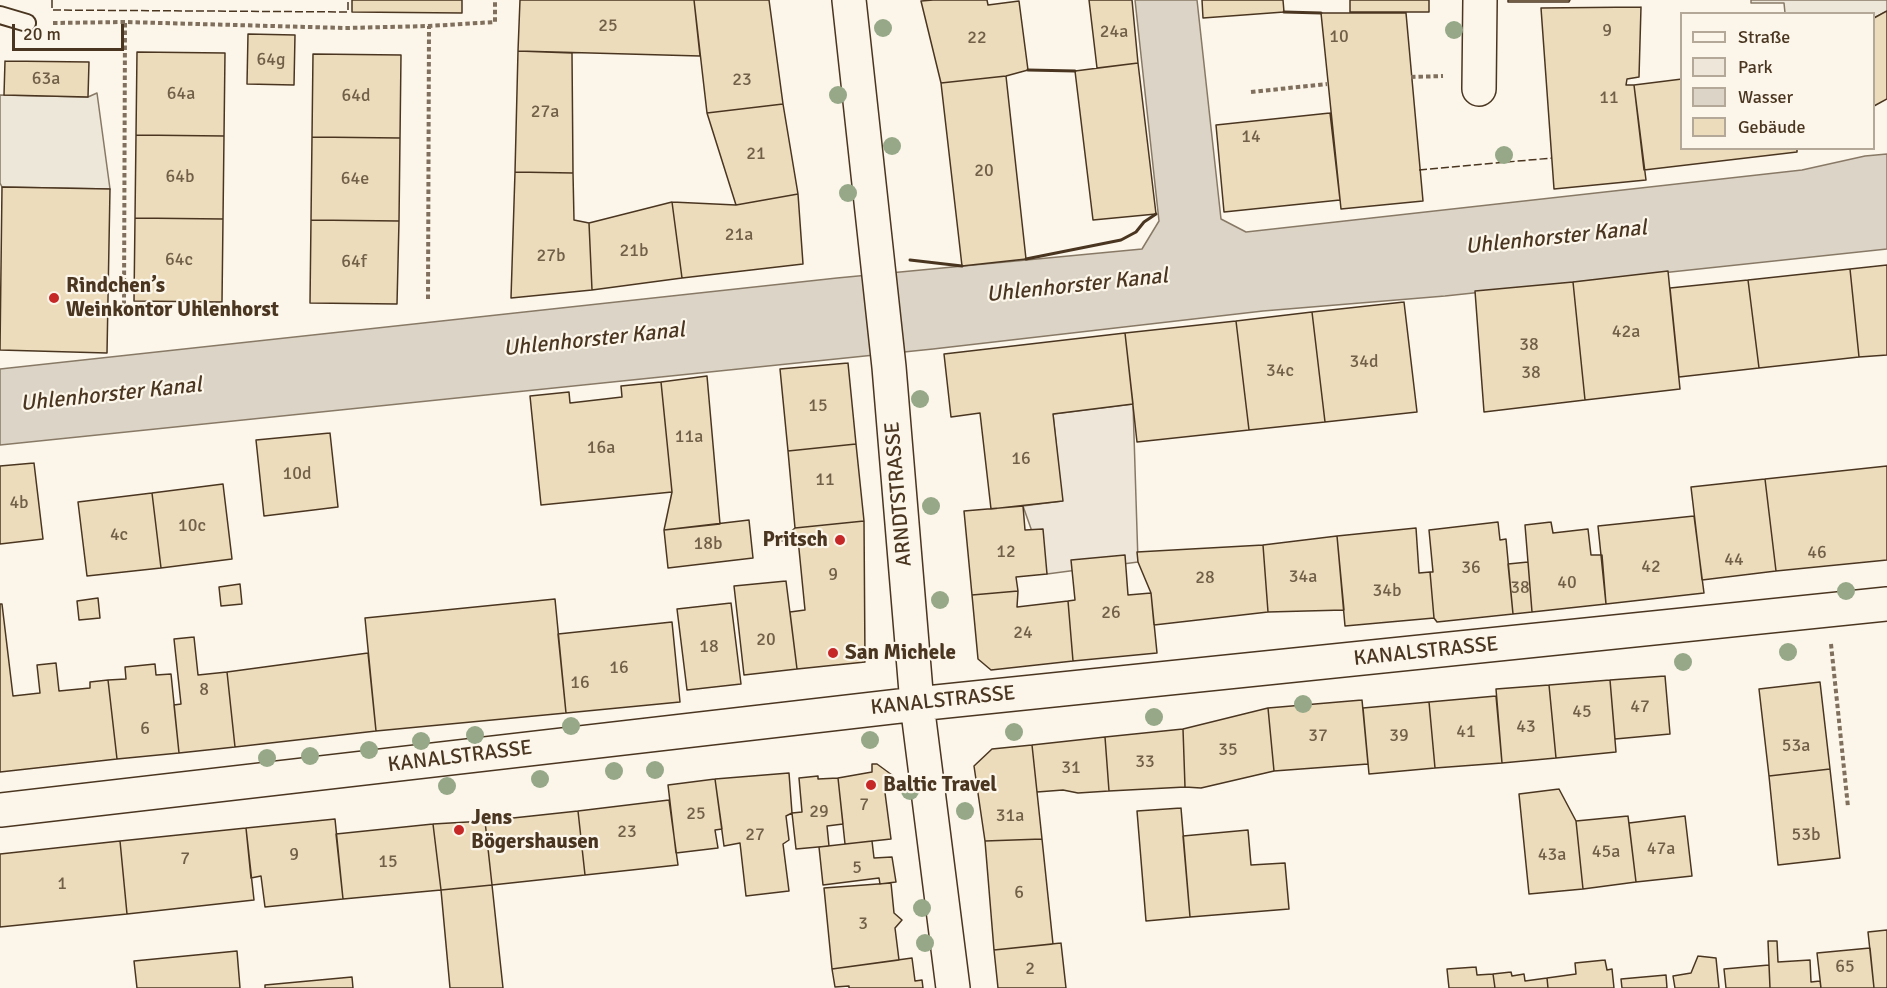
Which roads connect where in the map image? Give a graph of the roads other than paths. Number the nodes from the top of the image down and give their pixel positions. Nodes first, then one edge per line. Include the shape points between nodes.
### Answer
1 (849, 0) edge
2 (1480, 0) edge
3 (0, 15) edge
4 (27, 23) road end
5 (1479, 89) dead end
6 (1887, 604) edge
7 (917, 704) junction
8 (0, 810) edge
9 (953, 988) edge

1 - 7 street, ARNDTSTRASSE via 889,367
2 - 5 street
3 - 4 lane
6 - 7 street, KANALSTRASSE
7 - 8 street, KANALSTRASSE
7 - 9 street, ARNDTSTRASSE

